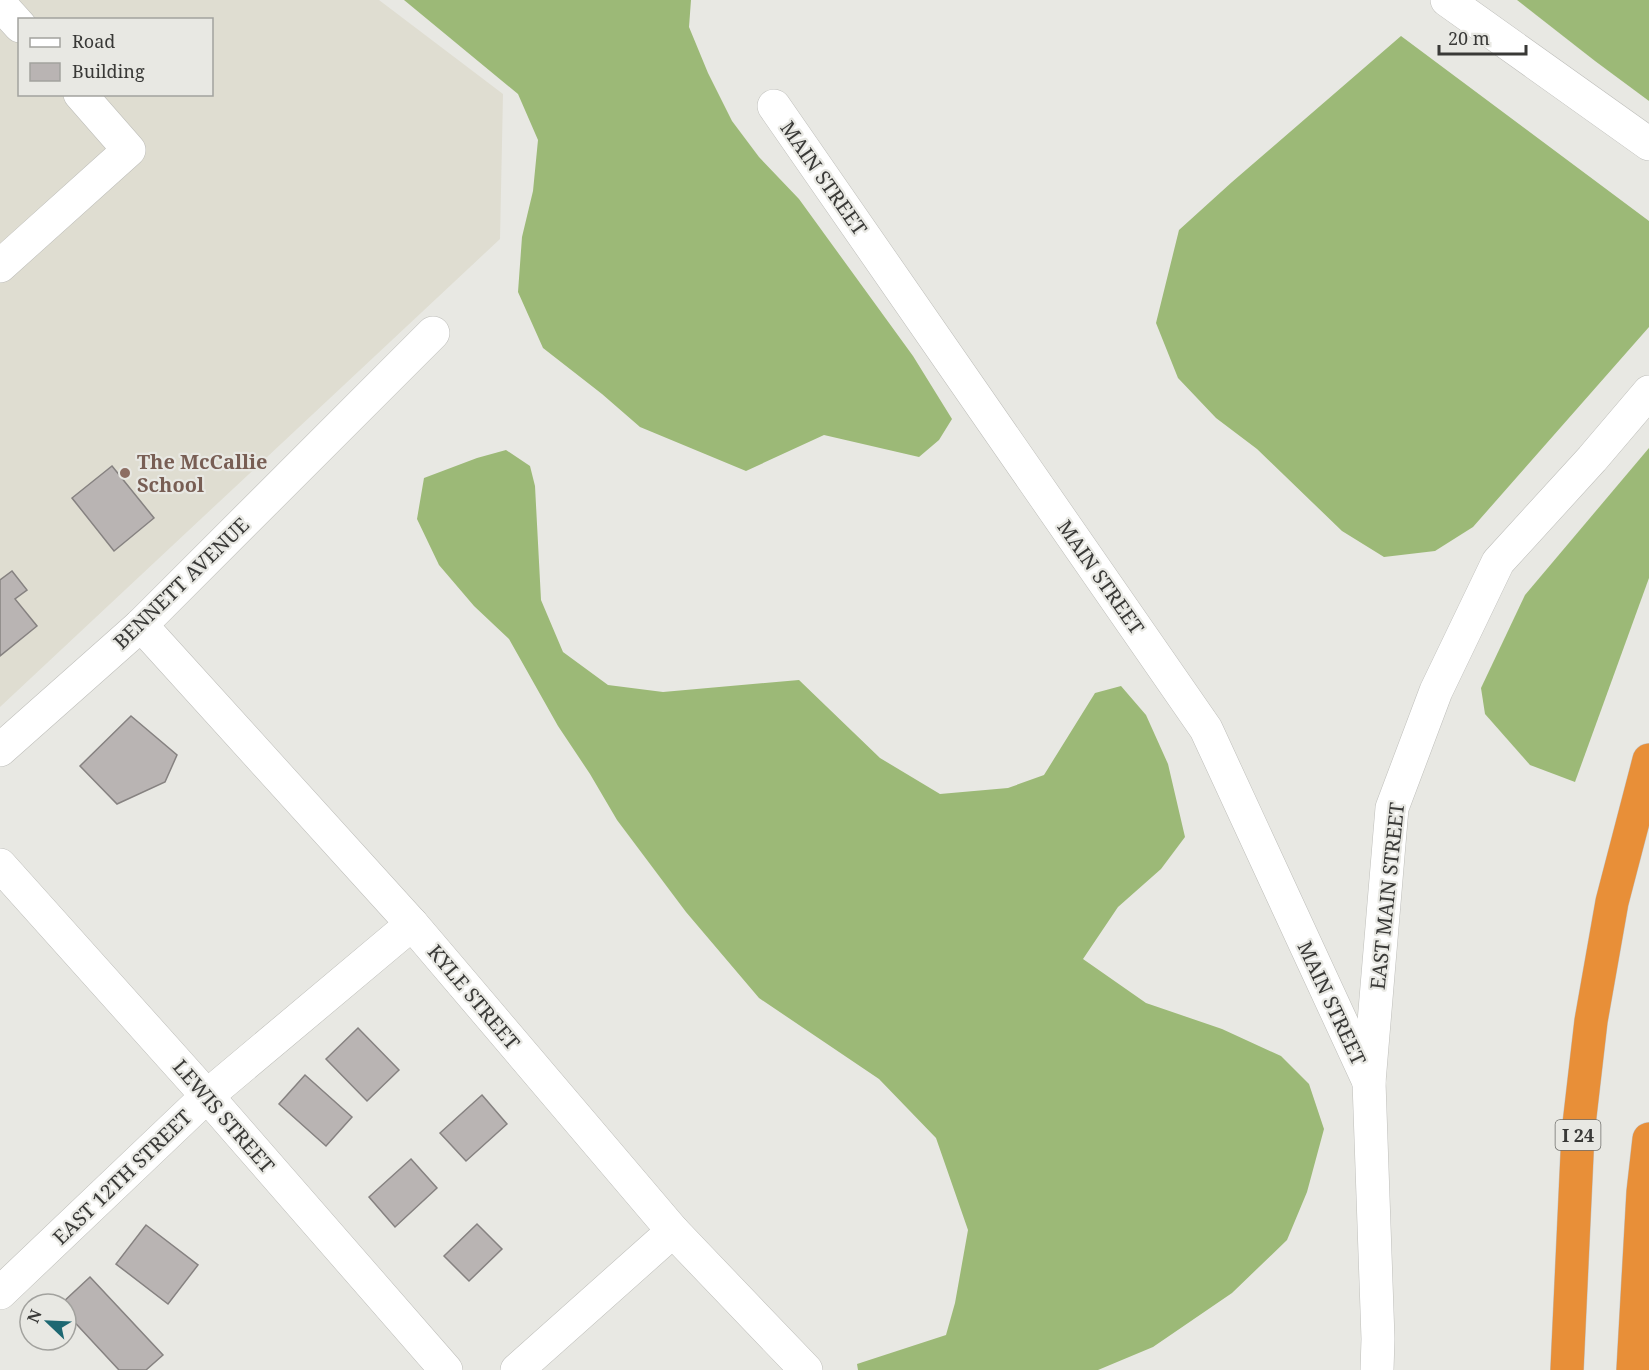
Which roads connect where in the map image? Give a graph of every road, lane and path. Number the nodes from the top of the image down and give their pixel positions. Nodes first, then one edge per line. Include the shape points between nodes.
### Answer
1 (1448, 0) edge
2 (0, 4) edge
3 (18, 24) edge
4 (82, 96) edge
5 (774, 106) dead end
6 (1649, 144) edge
7 (0, 266) edge
8 (433, 333) dead end
9 (1649, 392) edge
10 (141, 625) junction
11 (0, 750) edge
12 (1649, 760) edge
13 (0, 865) edge
14 (411, 924) junction
15 (1369, 1082) junction
16 (207, 1096) junction
17 (1649, 1139) edge
18 (673, 1231) junction
19 (0, 1293) edge
20 (446, 1370) edge
21 (517, 1370) edge
22 (806, 1370) edge
23 (1377, 1370) edge
24 (1567, 1370) edge
25 (1633, 1370) edge

1 - 6 street
2 - 3 street
4 - 7 street via 129,150
5 - 15 street, MAIN STREET via 1206,729
8 - 10 street, BENNETT AVENUE
9 - 15 street, EAST MAIN STREET via 1498,562 1436,691 1392,808
10 - 11 street, BENNETT AVENUE
10 - 14 street, KYLE STREET
12 - 24 highway, I 24 via 1612,902 1590,1021 1578,1133
13 - 16 street, LEWIS STREET
14 - 16 street, EAST 12TH STREET
14 - 18 street, KYLE STREET
15 - 23 street, EAST MAIN STREET
16 - 19 street, EAST 12TH STREET
16 - 20 street, LEWIS STREET
17 - 25 highway
18 - 21 street
18 - 22 street, KYLE STREET

